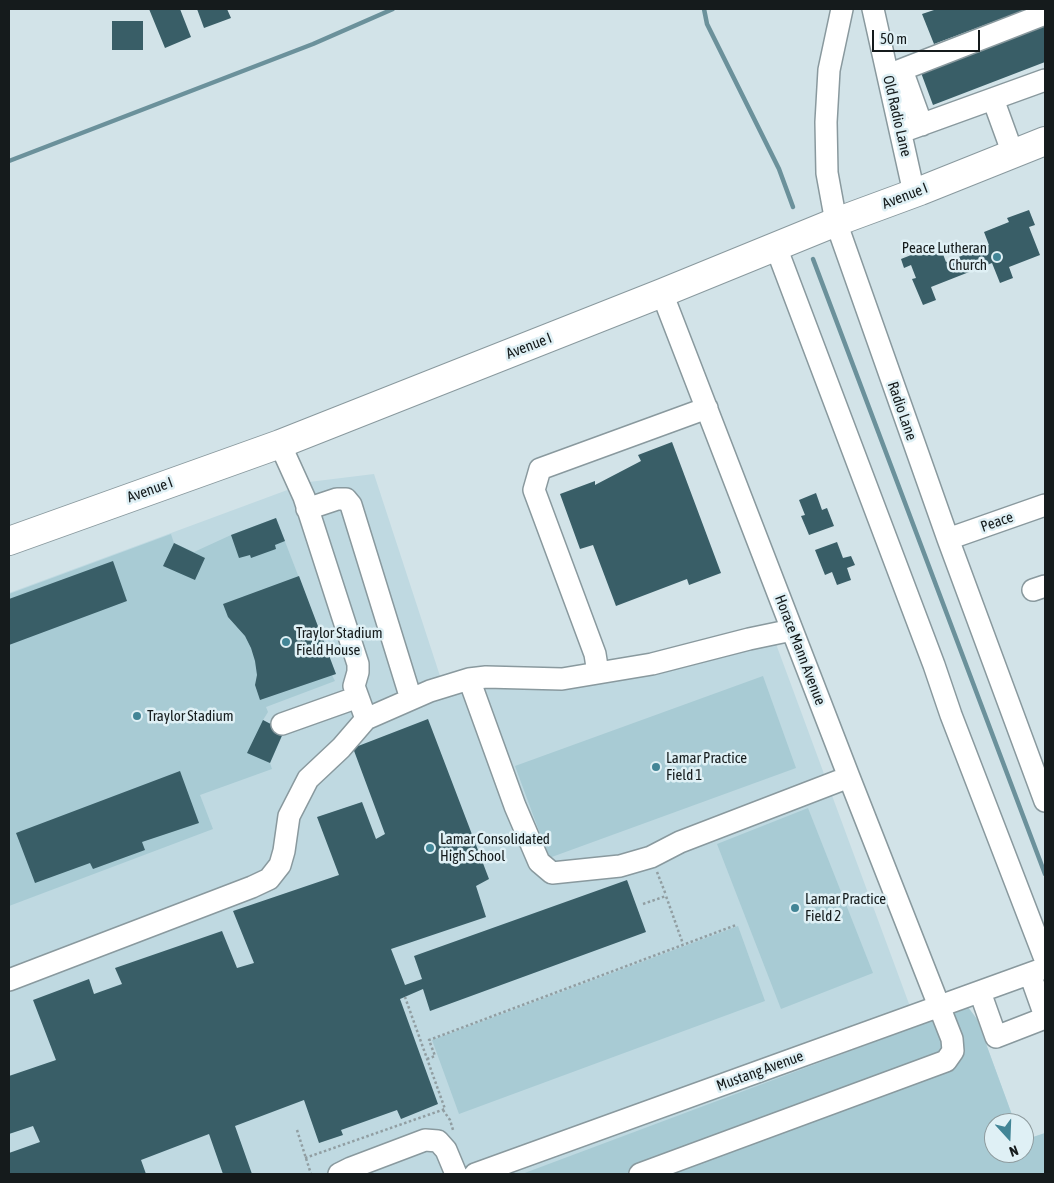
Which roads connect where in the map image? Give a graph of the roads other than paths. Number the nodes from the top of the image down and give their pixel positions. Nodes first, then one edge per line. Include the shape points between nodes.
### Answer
1 (842, 9) edge
2 (873, 9) edge
3 (1045, 14) edge
4 (895, 72) junction
5 (1045, 80) edge
6 (993, 99) junction
7 (922, 124) junction
8 (900, 132) junction
9 (1045, 141) edge
10 (1013, 154) junction
11 (914, 193) junction
12 (836, 222) junction
13 (776, 246) junction
14 (662, 293) junction
15 (707, 408) junction
16 (280, 444) junction
17 (306, 503) junction
18 (1045, 505) edge
19 (948, 539) junction
20 (9, 541) edge
21 (792, 630) junction
22 (598, 673) junction
23 (469, 679) junction
24 (358, 697) junction
25 (411, 700) junction
26 (366, 720) junction
27 (282, 724) dead end
28 (849, 777) junction
29 (1045, 801) edge
30 (1045, 959) edge
31 (1038, 971) edge
32 (9, 980) edge
33 (980, 992) junction
34 (939, 1007) junction
35 (1045, 1017) edge
36 (339, 1174) edge
37 (456, 1174) edge
38 (475, 1174) edge
39 (640, 1174) edge

1 - 12 street, Radio Lane via 829,70 826,122 827,173
2 - 4 street, Old Radio Lane
3 - 4 street
4 - 7 street
4 - 8 street, Old Radio Lane
5 - 6 street
6 - 7 street
6 - 10 street
7 - 8 street
8 - 11 street, Old Radio Lane
9 - 10 main road, Avenue I
10 - 11 main road, Avenue I
11 - 12 main road, Avenue I
12 - 13 main road, Avenue I
12 - 19 street, Radio Lane
13 - 14 main road, Avenue I
13 - 30 street
14 - 15 street, Horace Mann Avenue
14 - 16 main road, Avenue I
15 - 21 street, Horace Mann Avenue
15 - 22 street via 540,469 534,490 595,654
16 - 17 street
16 - 20 main road, Avenue I
17 - 24 street via 358,664 354,686
17 - 25 street via 346,499 351,505
18 - 19 street, Peace
19 - 29 street, Radio Lane
21 - 22 street via 652,664
21 - 28 street, Horace Mann Avenue
22 - 23 street via 562,679
23 - 25 street
23 - 28 street via 515,806 539,862 552,873 620,866 651,857 680,842
24 - 26 street
24 - 27 street
25 - 26 street
26 - 32 street via 342,748 308,779 289,816 280,865 270,878
28 - 34 street, Horace Mann Avenue
31 - 33 street, Mustang Avenue
31 - 35 street
33 - 34 street, Mustang Avenue
33 - 35 street via 996,1037
34 - 38 street, Mustang Avenue
34 - 39 street, Horace Mann Avenue via 952,1040 953,1051 946,1061
36 - 37 street via 425,1140 438,1142 446,1150

